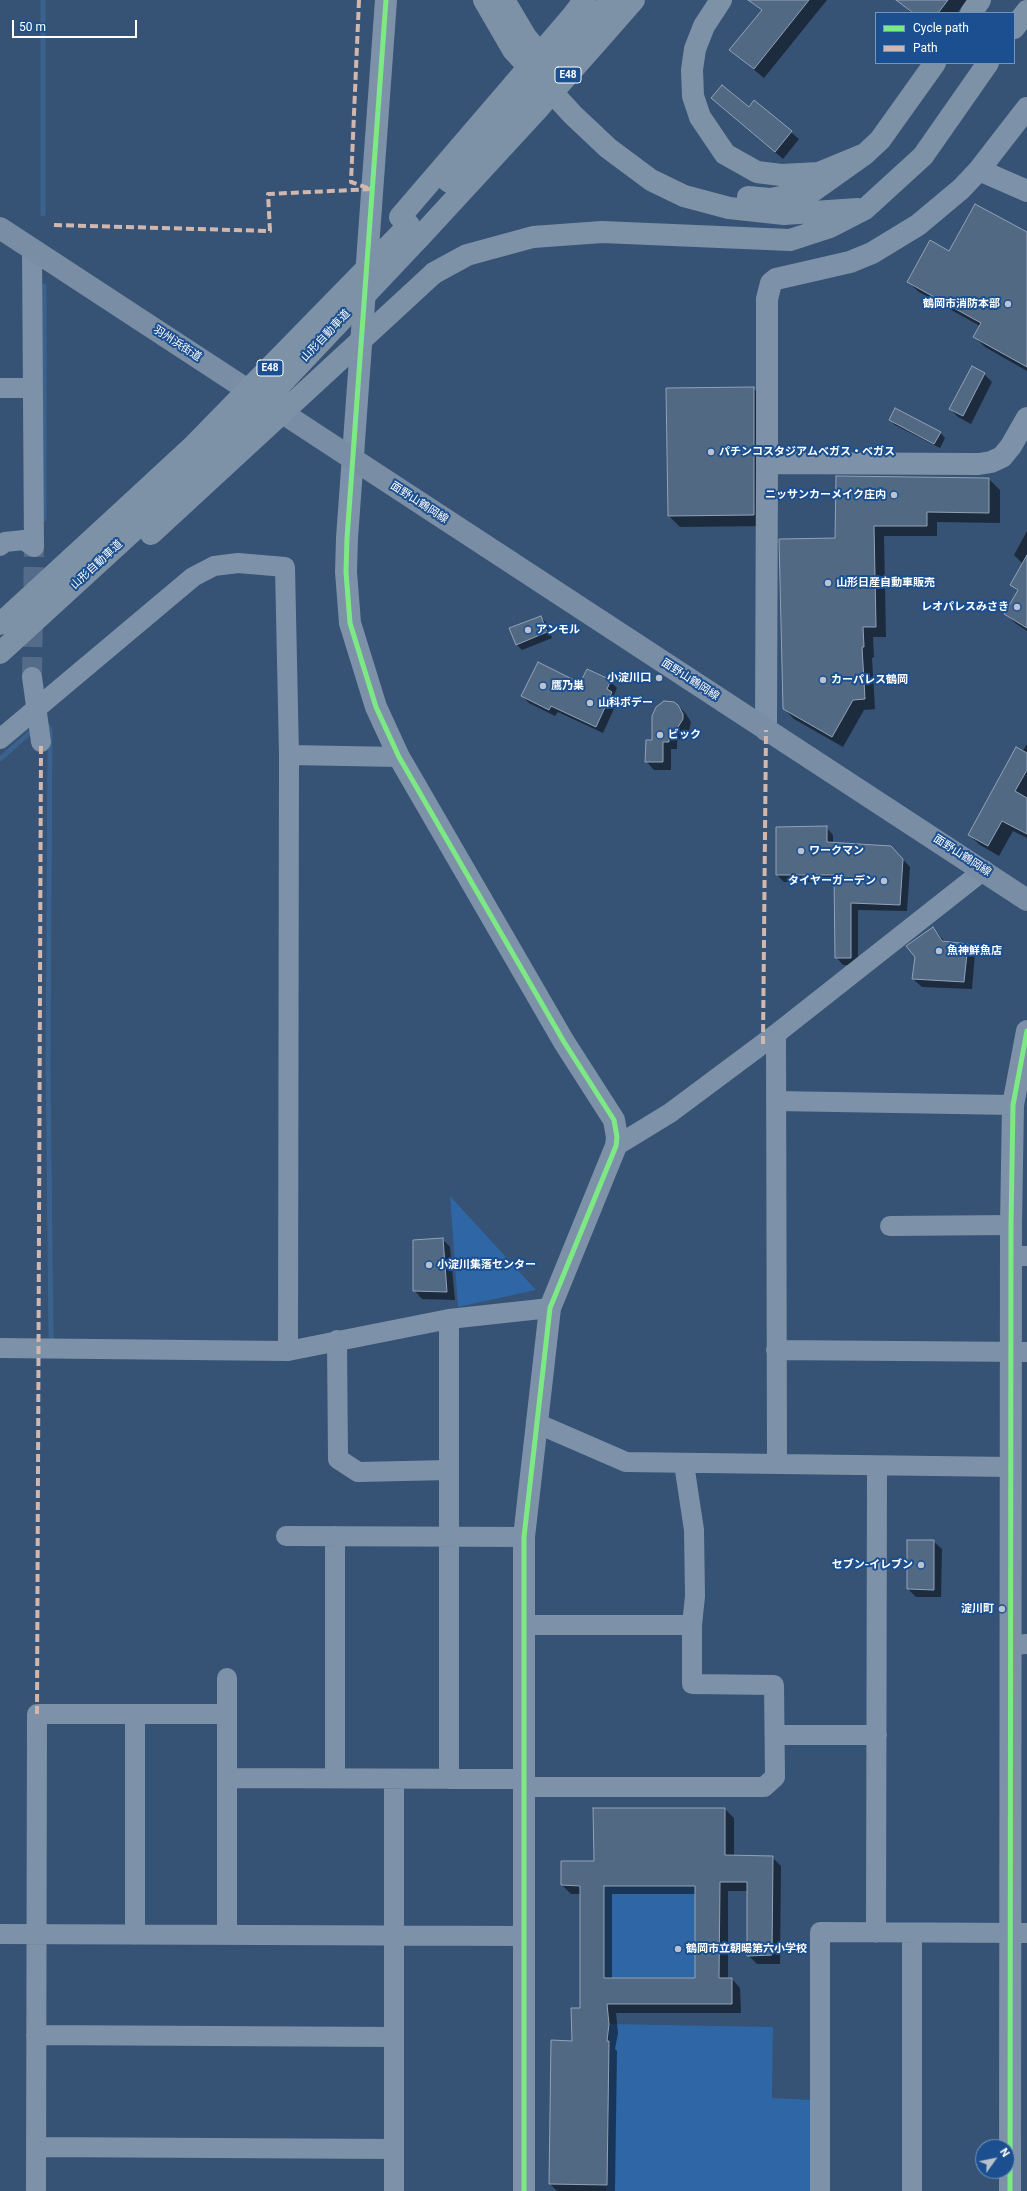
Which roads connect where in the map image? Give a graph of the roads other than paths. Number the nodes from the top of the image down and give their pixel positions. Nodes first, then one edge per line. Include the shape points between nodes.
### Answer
1 (386, 0) edge
2 (484, 0) edge
3 (504, 0) edge
4 (610, 0) edge
5 (634, 0) edge
6 (721, 0) edge
7 (980, 0) edge
8 (1027, 10) edge
9 (972, 12) edge
10 (586, 21) edge
11 (1015, 27) edge
12 (934, 64) edge
13 (987, 64) edge
14 (527, 97) junction
15 (1027, 108) edge
16 (865, 154) junction
17 (979, 170) junction
18 (1027, 191) edge
19 (865, 208) junction
20 (409, 227) junction
21 (0, 228) edge
22 (32, 249) junction
23 (0, 388) edge
24 (33, 388) junction
25 (1027, 418) edge
26 (353, 459) junction
27 (767, 463) junction
28 (147, 528) junction
29 (0, 546) edge
30 (0, 624) edge
31 (0, 654) edge
32 (32, 677) tunnel mouth
33 (37, 708) junction
34 (766, 730) junction
35 (0, 739) edge
36 (41, 742) dead end
37 (289, 755) junction
38 (399, 757) junction
39 (984, 870) junction
40 (1027, 900) edge
41 (1027, 1031) edge
42 (776, 1034) junction
43 (776, 1101) junction
44 (1013, 1105) junction
45 (616, 1146) junction
46 (1011, 1225) junction
47 (890, 1226) dead end
48 (1019, 1256) edge
49 (550, 1308) junction
50 (449, 1319) junction
51 (337, 1340) junction
52 (0, 1348) edge
53 (776, 1350) junction
54 (288, 1351) junction
55 (1019, 1352) edge
56 (536, 1423) junction
57 (684, 1464) junction
58 (777, 1464) junction
59 (877, 1466) junction
60 (1011, 1467) junction
61 (449, 1470) junction
62 (286, 1536) dead end
63 (336, 1536) junction
64 (449, 1537) junction
65 (524, 1537) junction
66 (524, 1624) junction
67 (692, 1625) junction
68 (1019, 1644) edge
69 (228, 1678) dead end
70 (135, 1714) junction
71 (227, 1714) junction
72 (775, 1735) junction
73 (876, 1735) junction
74 (227, 1778) junction
75 (335, 1778) junction
76 (394, 1778) junction
77 (449, 1779) junction
78 (524, 1783) junction
79 (912, 1932) junction
80 (876, 1933) junction
81 (1018, 1933) edge
82 (0, 1934) edge
83 (36, 1934) junction
84 (135, 1934) junction
85 (227, 1935) junction
86 (394, 1936) junction
87 (524, 1936) junction
88 (36, 2035) junction
89 (394, 2037) junction
90 (36, 2147) junction
91 (394, 2149) junction
92 (36, 2191) edge
93 (394, 2191) edge
94 (524, 2191) edge
95 (820, 2191) edge
96 (912, 2191) edge
97 (1010, 2191) edge

1 - 26 street
2 - 19 highway via 512,50 608,148 651,180 684,196 729,208 784,214
3 - 16 highway via 526,37 579,101 616,136 656,167 690,182 727,194 770,199 813,191
4 - 10 highway, 山形自動車道 / E48
5 - 10 highway, 山形自動車道 / E48
6 - 16 highway via 702,32 695,50 692,70 693,96 700,117 725,154 757,172 782,174 819,173
7 - 9 highway
8 - 11 highway
10 - 14 highway, bridge
10 - 14 highway, 山形自動車道 / E48, bridge
12 - 16 highway via 880,140
13 - 19 highway via 923,156
14 - 20 highway
14 - 20 highway, 山形自動車道 / E48
15 - 17 street
17 - 18 street
17 - 27 street via 961,189 918,225 872,253 850,262 776,279 770,283 767,299
19 - 28 highway, bridge via 830,227 790,240 602,232 533,237 467,255 434,273
20 - 28 highway, 山形自動車道 / E48, bridge via 249,418
20 - 30 highway, 山形自動車道, bridge via 127,507
21 - 22 main road, 羽州浜街道
22 - 24 street
22 - 26 main road, 羽州浜街道
23 - 24 street
24 - 29 street via 34,547 24,540 5,542
25 - 27 street via 1011,446 1002,457 992,462
26 - 34 main road, 面野山鶴岡線
26 - 38 street via 346,572 350,623 376,707
27 - 34 street
28 - 31 highway via 121,559 51,608
32 - 33 street
33 - 35 street
33 - 36 street
33 - 37 street via 193,577 214,566 238,563 285,567
34 - 39 main road, 面野山鶴岡線
37 - 38 street
37 - 54 street
38 - 45 street via 564,1042 614,1120
39 - 40 main road, 面野山鶴岡線
39 - 42 street
41 - 44 street
42 - 43 street
42 - 45 street via 670,1113
43 - 44 street
43 - 53 street
44 - 46 street
45 - 49 street
46 - 47 street
46 - 48 street
48 - 55 street
49 - 50 street
49 - 56 street
50 - 51 street
50 - 61 street
51 - 54 street
51 - 61 street via 338,1459 358,1472
52 - 54 street
53 - 55 street
53 - 58 street
55 - 60 street
56 - 57 street via 626,1462
56 - 65 street
57 - 58 street
57 - 67 street via 694,1530 695,1596
58 - 59 street
59 - 60 street
59 - 73 street
60 - 68 street
61 - 64 street
62 - 63 street
63 - 64 street
63 - 75 street
64 - 65 street
64 - 77 street
65 - 66 street
66 - 67 street
66 - 78 street
67 - 72 street via 692,1684 774,1685
68 - 81 street
69 - 71 street
70 - 71 street
70 - 83 street via 37,1714
70 - 84 street
71 - 74 street
72 - 73 street
72 - 78 street via 774,1777 764,1787
73 - 80 street
74 - 75 street
74 - 85 street
75 - 76 street
76 - 77 street
76 - 86 street
77 - 78 street
78 - 87 street
79 - 80 street
79 - 81 street
79 - 96 street
80 - 95 street via 820,1932
81 - 97 street
82 - 83 street
83 - 84 street
83 - 88 street
84 - 85 street
85 - 86 street
86 - 87 street
86 - 89 street
87 - 94 street
88 - 89 street
88 - 90 street
89 - 91 street
90 - 91 street
90 - 92 street
91 - 93 street

